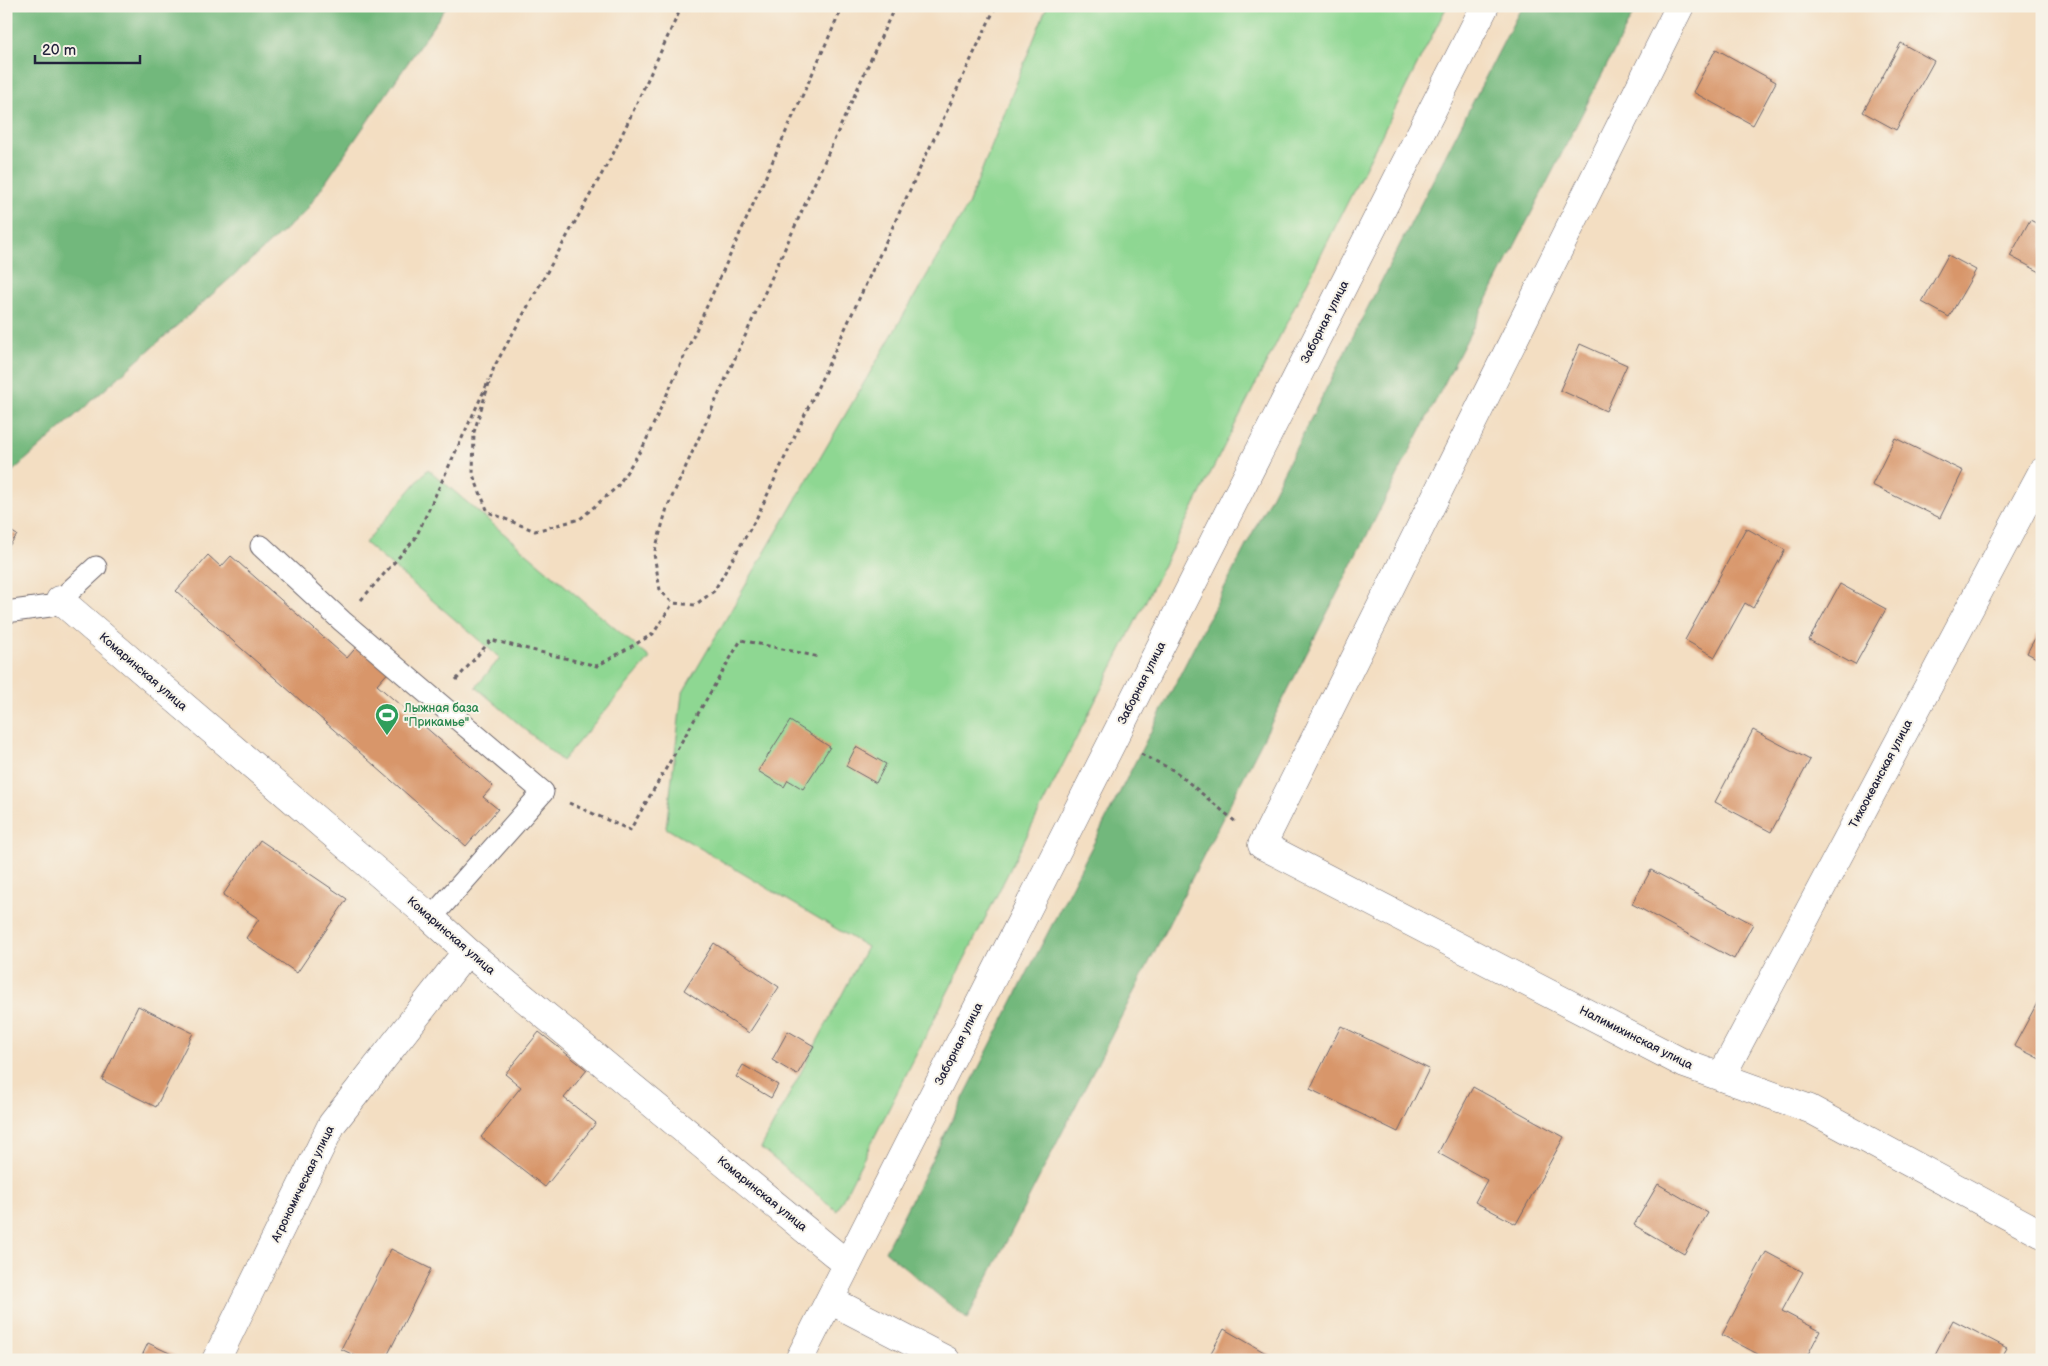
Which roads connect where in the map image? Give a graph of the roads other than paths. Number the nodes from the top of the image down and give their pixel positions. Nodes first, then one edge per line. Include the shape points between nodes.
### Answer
1 (1485, 6) edge
2 (1680, 6) edge
3 (2042, 472) edge
4 (260, 546) dead end
5 (96, 568) dead end
6 (60, 600) junction
7 (6, 612) edge
8 (431, 918) junction
9 (467, 951) junction
10 (1721, 1077) junction
11 (2042, 1234) edge
12 (847, 1264) junction
13 (830, 1300) junction
14 (216, 1360) edge
15 (799, 1360) edge
16 (946, 1360) edge

1 - 12 street, Заборная улица
2 - 10 street, Налимихинская улица via 1262,845 1685,1064
3 - 10 street, Тихоокеанская улица
4 - 8 lane via 342,621 543,792
5 - 6 lane
6 - 7 lane via 50,606
6 - 8 street, Комаринская улица
8 - 9 street, Комаринская улица
9 - 12 street, Комаринская улица
9 - 14 street, Агрономическая улица via 332,1124
10 - 11 street, Налимихинская улица via 1810,1109
12 - 13 street, Заборная улица
13 - 15 street, Заборная улица
13 - 16 street

